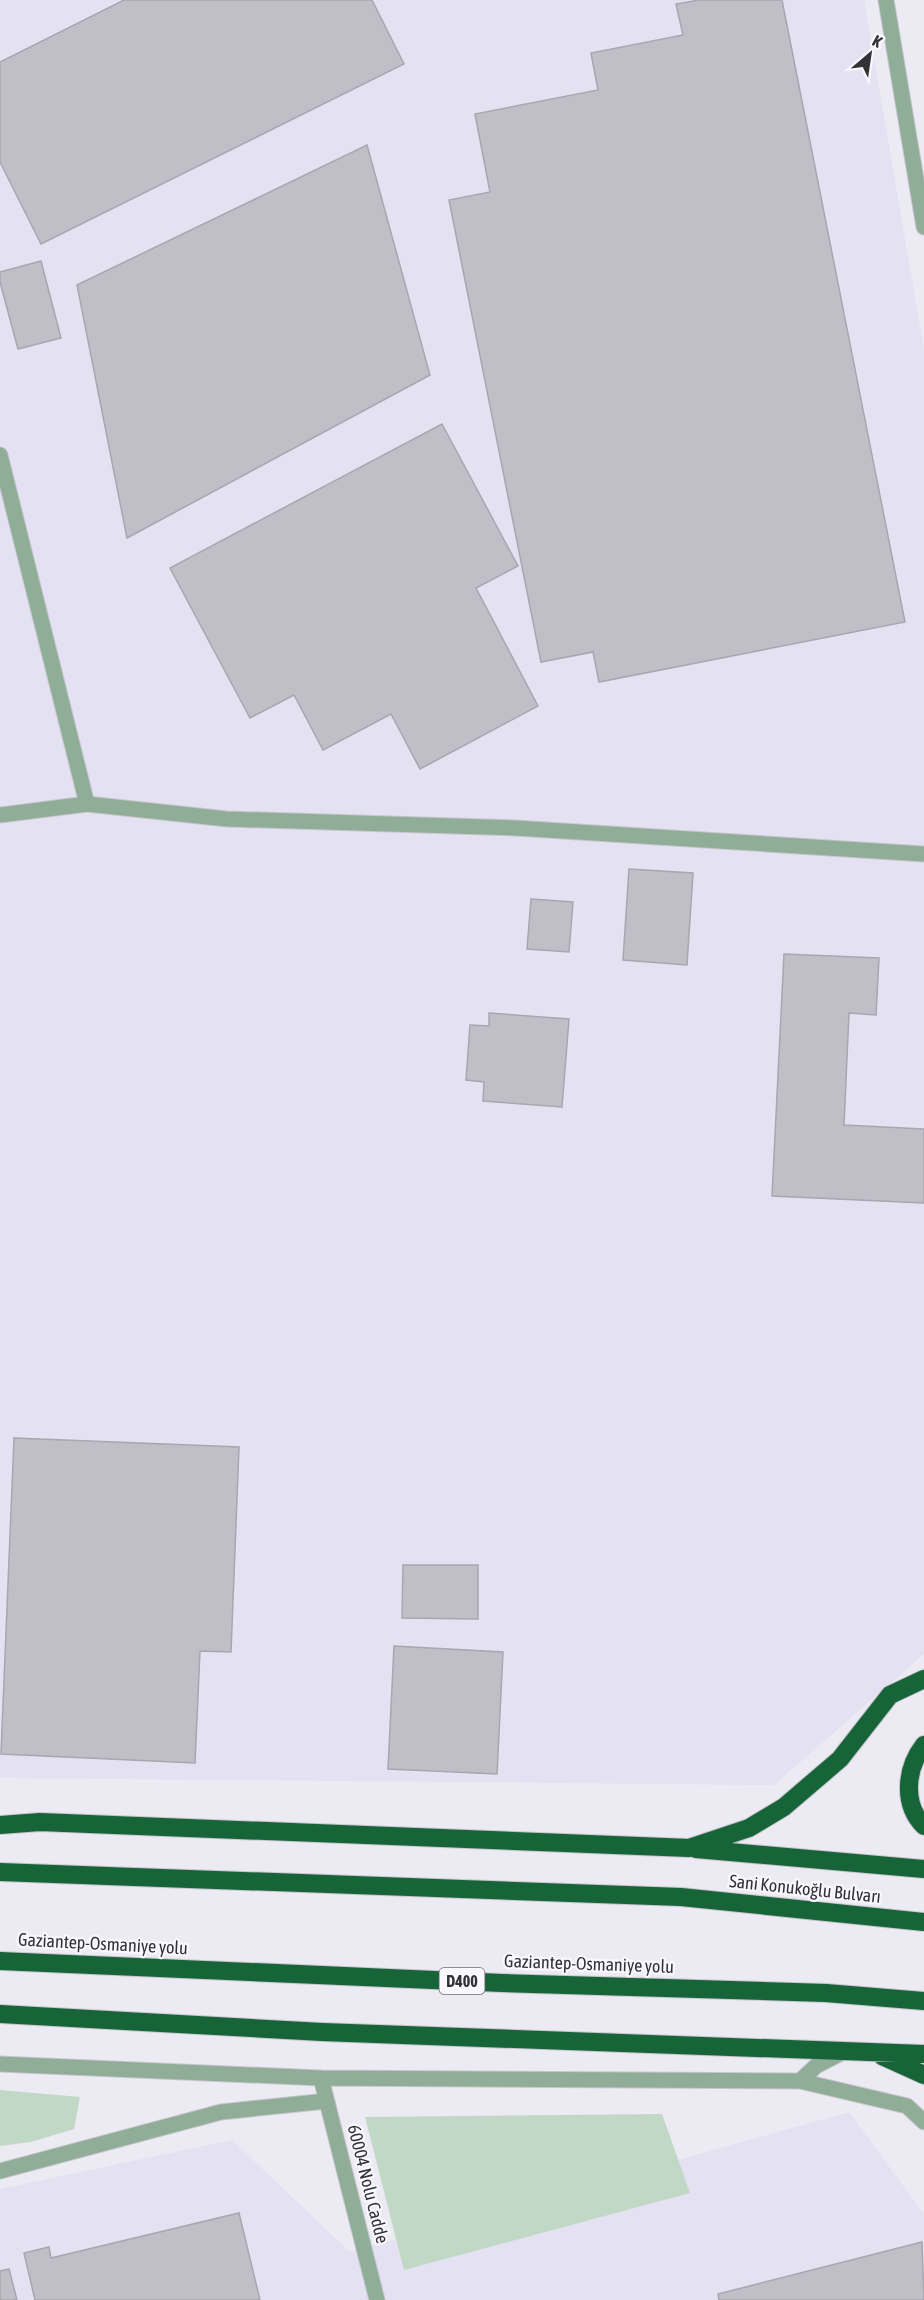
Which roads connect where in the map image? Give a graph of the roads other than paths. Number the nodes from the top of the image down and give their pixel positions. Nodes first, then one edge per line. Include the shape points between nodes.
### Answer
1 (886, 0) edge
2 (924, 227) edge
3 (0, 455) edge
4 (87, 804) junction
5 (0, 814) edge
6 (924, 854) edge
7 (924, 1678) edge
8 (924, 1745) edge
9 (0, 1825) edge
10 (924, 1826) edge
11 (689, 1848) junction
12 (924, 1869) edge
13 (0, 1872) edge
14 (924, 1922) edge
15 (0, 1960) edge
16 (924, 2001) edge
17 (0, 2014) edge
18 (845, 2051) junction
19 (872, 2052) junction
20 (924, 2054) edge
21 (0, 2064) edge
22 (924, 2075) edge
23 (321, 2078) junction
24 (801, 2081) junction
25 (327, 2101) junction
26 (924, 2122) edge
27 (0, 2171) edge
28 (377, 2300) edge

1 - 2 street
3 - 4 street
4 - 5 street
4 - 6 street via 227,819 515,828
7 - 11 highway via 891,1695 840,1759 784,1807 749,1828
8 - 10 highway via 914,1758 907,1785 918,1820
9 - 11 highway via 40,1822
11 - 12 highway
13 - 14 highway, Sani Konukoğlu Bulvarı via 681,1897
15 - 16 highway, Gaziantep-Osmaniye yolu / D400 via 826,1993
17 - 18 highway via 322,2032
18 - 19 highway
18 - 24 street via 816,2066
19 - 20 highway
19 - 22 highway
21 - 23 street
23 - 24 street
23 - 25 street, 60004 Nolu Cadde
24 - 26 street via 907,2106
25 - 27 street via 221,2112
25 - 28 street, 60004 Nolu Cadde

